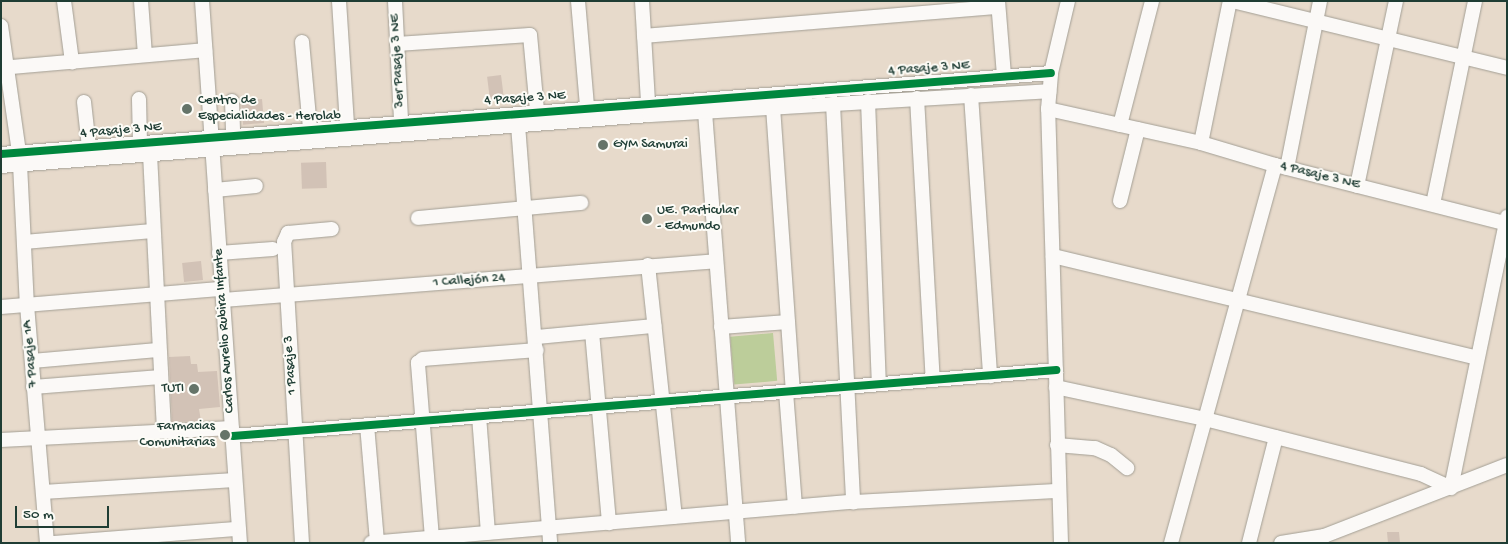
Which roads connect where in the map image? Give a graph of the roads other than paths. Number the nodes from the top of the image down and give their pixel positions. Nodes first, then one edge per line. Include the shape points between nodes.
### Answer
1 (64, 1) edge
2 (141, 1) edge
3 (202, 1) edge
4 (339, 1) edge
5 (395, 1) edge
6 (578, 1) edge
7 (642, 1) edge
8 (1068, 1) edge
9 (1152, 1) edge
10 (1232, 1) edge
11 (1320, 1) edge
12 (1396, 1) edge
13 (1475, 1) edge
14 (998, 4) edge
15 (1316, 24) junction
16 (1, 26) edge
17 (644, 36) junction
18 (1390, 39) junction
19 (302, 42) dead end
20 (397, 44) junction
21 (205, 50) junction
22 (145, 55) junction
23 (1464, 57) junction
24 (72, 62) junction
25 (4, 68) edge
26 (1507, 68) edge
27 (1051, 73) junction
28 (1004, 76) junction
29 (1049, 92) junction
30 (970, 95) junction
31 (139, 98) dead end
32 (917, 98) junction
33 (232, 101) dead end
34 (84, 102) dead end
35 (648, 102) junction
36 (868, 102) junction
37 (833, 104) junction
38 (587, 107) junction
39 (773, 107) junction
40 (1048, 109) junction
41 (537, 111) junction
42 (705, 112) junction
43 (400, 121) junction
44 (518, 125) junction
45 (1120, 125) junction
46 (347, 126) junction
47 (310, 129) junction
48 (1138, 129) junction
49 (234, 135) junction
50 (140, 142) junction
51 (212, 143) junction
52 (1201, 143) junction
53 (89, 147) junction
54 (1, 154) edge
55 (150, 154) junction
56 (19, 158) junction
57 (1, 166) edge
58 (1281, 167) junction
59 (256, 186) dead end
60 (1357, 186) junction
61 (215, 190) junction
62 (1120, 201) dead end
63 (581, 203) dead end
64 (1433, 204) junction
65 (525, 209) junction
66 (418, 218) dead end
67 (1506, 220) edge
68 (332, 229) dead end
69 (153, 231) junction
70 (24, 242) junction
71 (273, 249) dead end
72 (219, 253) junction
73 (1053, 256) junction
74 (715, 261) junction
75 (648, 266) junction
76 (532, 276) junction
77 (155, 294) junction
78 (222, 294) junction
79 (287, 295) junction
80 (1238, 300) junction
81 (27, 305) junction
82 (1, 307) edge
83 (788, 322) junction
84 (654, 326) junction
85 (721, 327) junction
86 (592, 332) junction
87 (537, 344) junction
88 (158, 350) junction
89 (1477, 358) junction
90 (32, 361) junction
91 (1056, 370) junction
92 (990, 376) junction
93 (161, 377) junction
94 (933, 380) junction
95 (879, 384) junction
96 (34, 387) junction
97 (845, 387) junction
98 (1056, 387) junction
99 (790, 392) junction
100 (727, 396) junction
101 (662, 402) junction
102 (599, 407) junction
103 (541, 411) junction
104 (479, 416) junction
105 (1205, 419) junction
106 (422, 421) junction
107 (367, 425) junction
108 (164, 431) junction
109 (295, 431) junction
110 (233, 432) junction
111 (38, 437) junction
112 (1276, 437) junction
113 (1, 440) edge
114 (1057, 445) junction
115 (1507, 465) edge
116 (1126, 468) dead end
117 (235, 480) junction
118 (1451, 488) junction
119 (1058, 491) junction
120 (43, 492) junction
121 (853, 502) junction
122 (795, 507) junction
123 (736, 512) junction
124 (675, 517) junction
125 (609, 523) junction
126 (550, 528) junction
127 (488, 533) junction
128 (239, 536) edge
129 (432, 538) junction
130 (162, 539) edge
131 (453, 539) edge
132 (1325, 539) edge
133 (106, 541) edge
134 (376, 542) edge
135 (397, 542) edge
136 (47, 543) edge
137 (54, 543) edge
138 (302, 543) edge
139 (371, 543) edge
140 (550, 543) edge
141 (738, 543) edge
142 (1061, 543) edge
143 (1171, 543) edge
144 (1250, 543) edge
145 (1280, 543) edge

1 - 24 street
2 - 22 street
3 - 21 street, Carlos Aurelio Rubira Infante
4 - 46 street
5 - 20 street, 3er Pasaje 3 NE
6 - 38 street
7 - 17 street
8 - 27 street
9 - 45 street
10 - 15 street
10 - 52 street
11 - 15 street
12 - 18 street
13 - 23 street
14 - 17 street
14 - 28 street
15 - 18 street
15 - 58 street
16 - 25 street, 7 Pasaje 1A
17 - 35 street
18 - 23 street
18 - 60 street
19 - 47 street
20 - 41 street via 530,36
20 - 43 street, 3er Pasaje 3 NE
21 - 22 street
21 - 51 street, Carlos Aurelio Rubira Infante
22 - 24 street
23 - 26 street
23 - 64 street
24 - 25 street
25 - 56 street, 7 Pasaje 1A
27 - 28 street, 4 Pasaje 3 NE
27 - 29 street
28 - 35 street, 4 Pasaje 3 NE
29 - 30 street, 4 Pasaje 3 NE
29 - 40 street
30 - 32 street, 4 Pasaje 3 NE
30 - 92 street
31 - 50 street
32 - 36 street, 4 Pasaje 3 NE
32 - 94 street
33 - 49 street
34 - 53 street
35 - 38 street, 4 Pasaje 3 NE
36 - 37 street, 4 Pasaje 3 NE
36 - 95 street
37 - 39 street, 4 Pasaje 3 NE
37 - 97 street
38 - 41 street, 4 Pasaje 3 NE
39 - 42 street, 4 Pasaje 3 NE
39 - 83 street
40 - 45 street, 4 Pasaje 3 NE
40 - 73 street
41 - 43 street, 4 Pasaje 3 NE
42 - 44 street, 4 Pasaje 3 NE
42 - 74 street
43 - 46 street, 4 Pasaje 3 NE
44 - 51 street, 4 Pasaje 3 NE
44 - 65 street
45 - 48 street, 4 Pasaje 3 NE
46 - 47 street, 4 Pasaje 3 NE
47 - 49 street, 4 Pasaje 3 NE
48 - 52 street, 4 Pasaje 3 NE
48 - 62 street
49 - 51 street, 4 Pasaje 3 NE
50 - 51 street, 4 Pasaje 3 NE
50 - 53 street, 4 Pasaje 3 NE
51 - 55 street, 4 Pasaje 3 NE
51 - 61 street, Carlos Aurelio Rubira Infante
52 - 58 street, 4 Pasaje 3 NE
53 - 56 street, 4 Pasaje 3 NE
54 - 56 street, 4 Pasaje 3 NE
55 - 56 street, 4 Pasaje 3 NE
55 - 69 street
56 - 57 street, 4 Pasaje 3 NE
56 - 70 street, 7 Pasaje 1A
58 - 60 street, 4 Pasaje 3 NE
58 - 80 street
59 - 61 street
60 - 64 street, 4 Pasaje 3 NE
61 - 72 street, Carlos Aurelio Rubira Infante
63 - 65 street
64 - 67 street, 4 Pasaje 3 NE
65 - 66 street
65 - 76 street
67 - 89 street
68 - 79 street, 1 Pasaje 3 via 288,233 284,242
69 - 70 street
69 - 77 street
70 - 81 street, 7 Pasaje 1A
71 - 72 street
72 - 78 street, Carlos Aurelio Rubira Infante
73 - 80 street
73 - 91 street
74 - 75 street, 1 Callejón 24
74 - 85 street
75 - 76 street, 1 Callejón 24
75 - 84 street
76 - 79 street, 1 Callejón 24
76 - 87 street
77 - 78 street, 1 Callejón 24
77 - 81 street, 1 Callejón 24
77 - 88 street
78 - 79 street, 1 Callejón 24
78 - 110 street, Carlos Aurelio Rubira Infante
79 - 109 street, 1 Pasaje 3
80 - 89 street
80 - 105 street
81 - 82 street, 1 Callejón 24
81 - 90 street, 7 Pasaje 1A
83 - 85 street
83 - 99 street
84 - 86 street
84 - 101 street
85 - 100 street
86 - 87 street
86 - 102 street
87 - 103 street
87 - 106 street via 422,359 418,363
88 - 90 street
88 - 93 street
89 - 118 street
90 - 96 street, 7 Pasaje 1A
91 - 92 street
91 - 98 street
92 - 94 street
93 - 96 street
93 - 108 street
94 - 95 street
95 - 97 street
96 - 111 street, 7 Pasaje 1A
97 - 99 street
97 - 121 street
98 - 105 street
98 - 114 street
99 - 100 street
99 - 122 street
100 - 101 street
100 - 123 street
101 - 102 street
101 - 124 street
102 - 103 street
102 - 125 street
103 - 104 street
103 - 126 street
104 - 106 street
104 - 127 street
105 - 112 street
105 - 143 street
106 - 107 street
106 - 129 street
107 - 109 street
107 - 134 street
108 - 110 street
108 - 111 street
109 - 110 street
109 - 138 street, 1 Pasaje 3
110 - 117 street, Carlos Aurelio Rubira Infante
111 - 113 street
111 - 120 street, 7 Pasaje 1A
112 - 118 street via 1421,474
112 - 144 street
114 - 116 street via 1095,448 1111,455
114 - 119 street
115 - 118 street
117 - 120 street
117 - 128 street, Carlos Aurelio Rubira Infante
118 - 132 street
119 - 121 street
119 - 142 street
120 - 136 street, 7 Pasaje 1A
121 - 122 street
122 - 123 street
123 - 124 street
123 - 141 street
124 - 125 street
125 - 126 street
126 - 127 street
126 - 140 street
127 - 131 street
128 - 130 street
129 - 131 street
129 - 135 street
130 - 133 street
132 - 145 street
133 - 137 street
134 - 135 street
134 - 139 street

